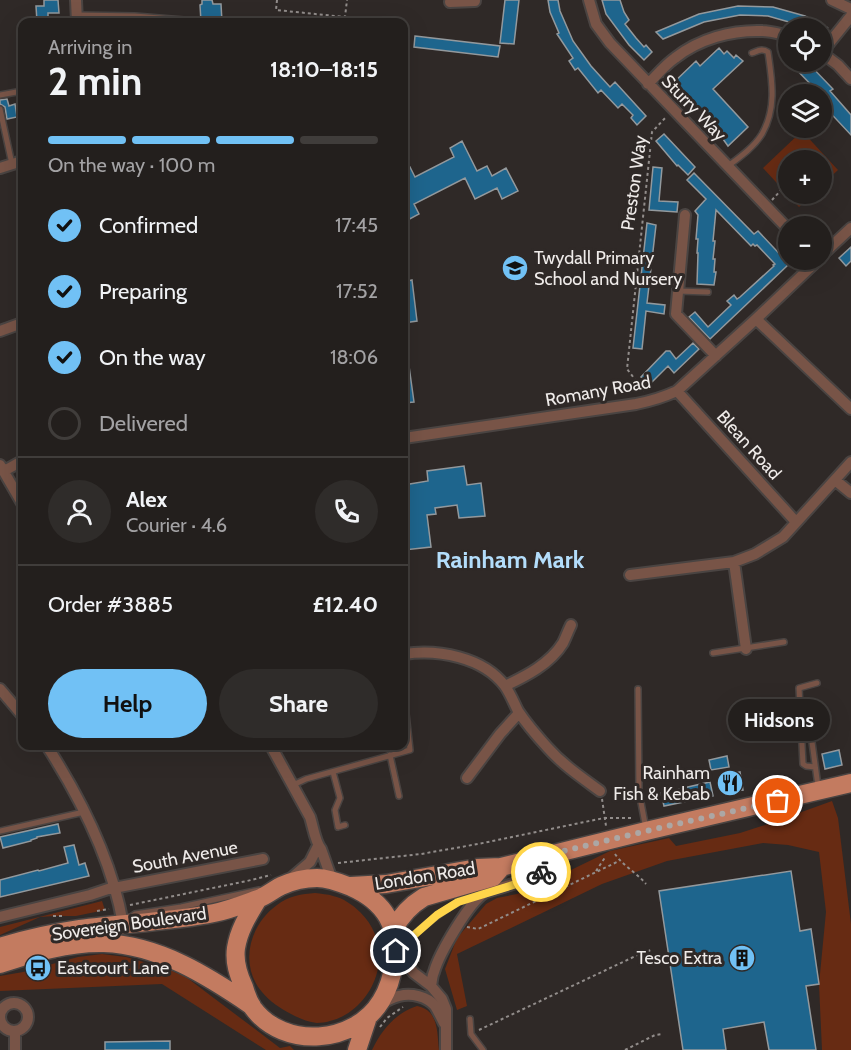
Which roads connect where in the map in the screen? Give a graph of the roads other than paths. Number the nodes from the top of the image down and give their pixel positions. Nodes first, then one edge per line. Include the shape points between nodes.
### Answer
1 (76, 0) edge
2 (588, 0) edge
3 (832, 0) edge
4 (468, 1) edge
5 (450, 2) dead end
6 (851, 9) edge
7 (851, 16) edge
8 (77, 18) edge
9 (106, 18) edge
10 (159, 18) edge
11 (778, 34) edge
12 (832, 40) edge
13 (752, 53) dead end
14 (832, 60) edge
15 (851, 79) edge
16 (648, 84) junction
17 (18, 92) edge
18 (0, 95) edge
19 (0, 109) edge
20 (17, 162) edge
21 (728, 166) junction
22 (0, 168) edge
23 (685, 215) dead end
24 (778, 219) edge
25 (851, 228) edge
26 (832, 246) edge
27 (807, 270) edge
28 (678, 291) junction
29 (708, 292) dead end
30 (756, 319) junction
31 (18, 324) edge
32 (0, 331) edge
33 (716, 356) junction
34 (677, 390) junction
35 (851, 409) edge
36 (408, 437) edge
37 (18, 462) edge
38 (851, 462) edge
39 (2, 468) edge
40 (835, 480) junction
41 (851, 493) edge
42 (18, 496) edge
43 (796, 522) junction
44 (734, 562) junction
45 (630, 575) dead end
46 (571, 625) dead end
47 (784, 642) dead end
48 (746, 649) junction
49 (713, 652) dead end
50 (408, 654) edge
51 (817, 683) dead end
52 (505, 686) junction
53 (0, 689) edge
54 (638, 689) dead end
55 (18, 711) edge
56 (816, 712) dead end
57 (519, 713) junction
58 (408, 732) edge
59 (49, 750) edge
60 (273, 750) edge
61 (390, 755) junction
62 (815, 766) junction
63 (333, 772) junction
64 (467, 778) dead end
65 (851, 783) edge
66 (293, 785) junction
67 (600, 791) road end
68 (818, 791) junction
69 (399, 796) dead end
70 (84, 812) junction
71 (645, 824) junction
72 (345, 825) dead end
73 (0, 831) edge
74 (318, 846) junction
75 (560, 852) junction
76 (263, 859) dead end
77 (501, 867) junction
78 (338, 877) junction
79 (278, 880) junction
80 (114, 888) junction
81 (489, 891) junction
82 (258, 899) junction
83 (0, 917) edge
84 (123, 924) junction
85 (394, 929) junction
86 (0, 947) edge
87 (396, 951) junction
88 (0, 964) edge
89 (430, 986) junction
90 (253, 1007) junction
91 (374, 1010) junction
92 (470, 1019) dead end
93 (446, 1026) junction
94 (15, 1031) dead end
95 (295, 1035) junction
96 (15, 1050) edge
97 (309, 1050) edge
98 (357, 1050) edge
99 (446, 1050) edge
100 (483, 1050) edge

1 - 8 street
2 - 16 street, Sturry Way via 596,24 610,44
3 - 6 street
4 - 5 street
7 - 12 street
9 - 10 lane
11 - 16 street via 735,32 710,39 675,58
13 - 21 lane via 768,52 772,109 762,134
14 - 15 street
16 - 21 street, Sturry Way
17 - 18 lane
19 - 20 lane
20 - 22 street
21 - 24 street, Sturry Way
23 - 28 street
25 - 26 street
27 - 30 street, Romany Road
28 - 29 lane
28 - 33 street via 676,314
30 - 33 street, Romany Road
30 - 35 street
31 - 32 street
33 - 34 street, Romany Road
34 - 36 street, Romany Road via 651,401
34 - 43 street, Blean Road
37 - 39 street
38 - 40 street
39 - 42 street
40 - 41 street
40 - 43 street
43 - 44 street via 783,537
44 - 45 street
44 - 48 street
46 - 52 street via 549,659
47 - 48 lane
48 - 49 lane
50 - 52 street via 438,653 474,663
51 - 62 lane via 799,688 803,764
52 - 57 street
53 - 55 street
54 - 71 lane via 639,792
56 - 62 lane via 808,713
57 - 64 street
57 - 67 street via 565,766
58 - 61 lane via 410,750
59 - 70 street
60 - 66 street
61 - 63 lane
61 - 69 lane
62 - 68 lane
63 - 66 lane
63 - 72 lane via 340,798 335,810 338,827
65 - 68 main road, London Road
66 - 74 street via 310,816
68 - 71 main road, London Road
70 - 73 lane
70 - 80 street
71 - 75 main road, London Road
74 - 78 street
74 - 79 street via 310,862
75 - 77 main road, London Road
75 - 81 street, London Road via 533,878
76 - 80 street, South Avenue
77 - 78 main road, London Road via 386,884
77 - 85 main road, London Road via 493,877 424,897 401,916
78 - 79 main road
78 - 85 main road via 378,904
79 - 82 main road
79 - 84 lane via 224,897 135,914
80 - 83 street, South Avenue
80 - 84 street
81 - 87 lane via 449,906
81 - 89 street, London Road via 479,896 458,924 442,951
82 - 84 main road, Sovereign Boulevard via 216,912
82 - 90 main road via 242,926 236,947 239,976
84 - 86 main road, Sovereign Boulevard via 54,933
85 - 87 main road
87 - 89 street
87 - 91 main road via 392,980
88 - 90 main road, Sovereign Boulevard via 54,948 104,943 130,946 194,970
89 - 93 street via 442,999
90 - 95 main road via 266,1020
91 - 93 street via 400,995 422,997 434,1005
91 - 95 main road via 352,1028 334,1035
91 - 98 main road
92 - 100 lane via 471,1034
93 - 99 street
94 - 96 street
95 - 97 main road

